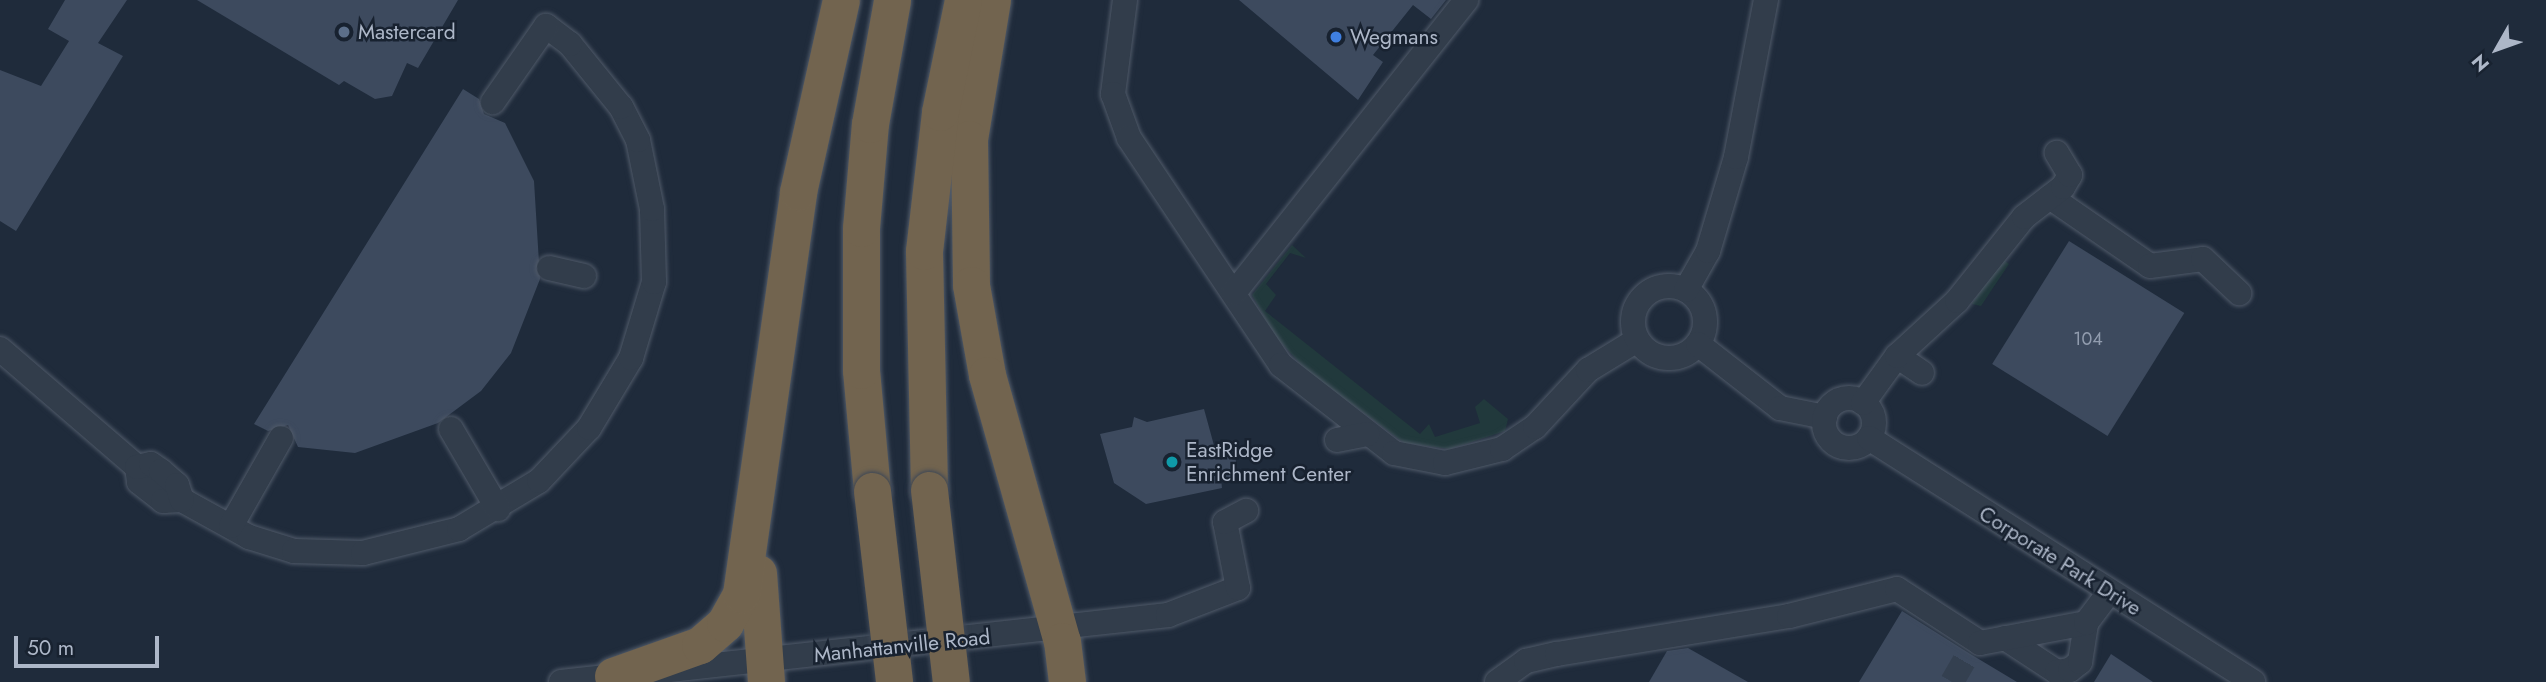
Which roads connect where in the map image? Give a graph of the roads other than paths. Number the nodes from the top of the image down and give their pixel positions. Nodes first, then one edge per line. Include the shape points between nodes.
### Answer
1 (841, 0) edge
2 (892, 0) edge
3 (963, 0) edge
4 (992, 0) edge
5 (1125, 0) edge
6 (1466, 0) edge
7 (1766, 0) edge
8 (493, 102) dead end
9 (2057, 153) dead end
10 (2050, 197) junction
11 (550, 268) dead end
12 (584, 276) dead end
13 (1686, 290) junction
14 (1234, 293) junction
15 (2239, 293) dead end
16 (1637, 340) junction
17 (1698, 344) junction
18 (1, 354) edge
19 (1897, 356) junction
20 (1922, 373) dead end
21 (1863, 403) junction
22 (1825, 417) junction
23 (768, 422) junction
24 (452, 429) dead end
25 (1367, 434) junction
26 (281, 438) dead end
27 (1870, 438) junction
28 (1337, 440) dead end
29 (498, 509) junction
30 (1246, 511) dead end
31 (230, 526) junction
32 (2109, 592) junction
33 (2087, 623) junction
34 (1058, 628) junction
35 (2005, 638) junction
36 (766, 671) edge
37 (613, 676) junction
38 (561, 682) edge
39 (894, 682) edge
40 (951, 682) edge
41 (1067, 682) edge
42 (1497, 682) edge
43 (2253, 682) edge

1 - 23 highway via 798,192
2 - 39 highway, bridge via 873,100 861,228 861,370
3 - 40 highway, bridge via 940,112 924,251 929,489
4 - 34 highway via 969,139 971,285 987,375
5 - 14 street via 1112,70 1118,119
6 - 14 street
7 - 13 street via 1733,169 1707,251
8 - 29 street via 546,26 570,44 621,107 638,140 654,240 646,318 610,395 573,448
9 - 10 street via 2070,175
10 - 15 street via 2150,266 2203,259
10 - 19 street via 2024,217 1957,301
11 - 12 street
13 - 16 street via 1668,285 1645,295 1633,316
13 - 17 street via 1705,314
14 - 25 street via 1281,365
16 - 17 street via 1662,358 1685,356
16 - 25 street via 1588,369 1521,438 1485,456 1417,460
17 - 22 street via 1771,402
18 - 31 street via 137,467 151,464 177,485 182,500
19 - 20 street
19 - 21 street
21 - 22 street via 1843,399
21 - 27 street via 1874,419
22 - 27 street via 1829,439 1843,448
23 - 36 highway via 756,613
23 - 37 highway via 745,582 732,614 689,652
24 - 29 street
25 - 28 street
26 - 31 street
27 - 32 street, Corporate Park Drive
29 - 31 street via 420,543 363,553 294,551
30 - 34 street, Manhattanville Road via 1225,522 1238,588 1168,615
32 - 33 street
32 - 43 street, Corporate Park Drive
33 - 35 street
33 - 35 street via 2080,662 2070,670 2057,672
34 - 36 street, Manhattanville Road
34 - 41 highway
35 - 42 street via 1975,648 1897,589 1789,616 1557,654 1527,661
36 - 37 street, Manhattanville Road
37 - 38 street, Manhattanville Road

